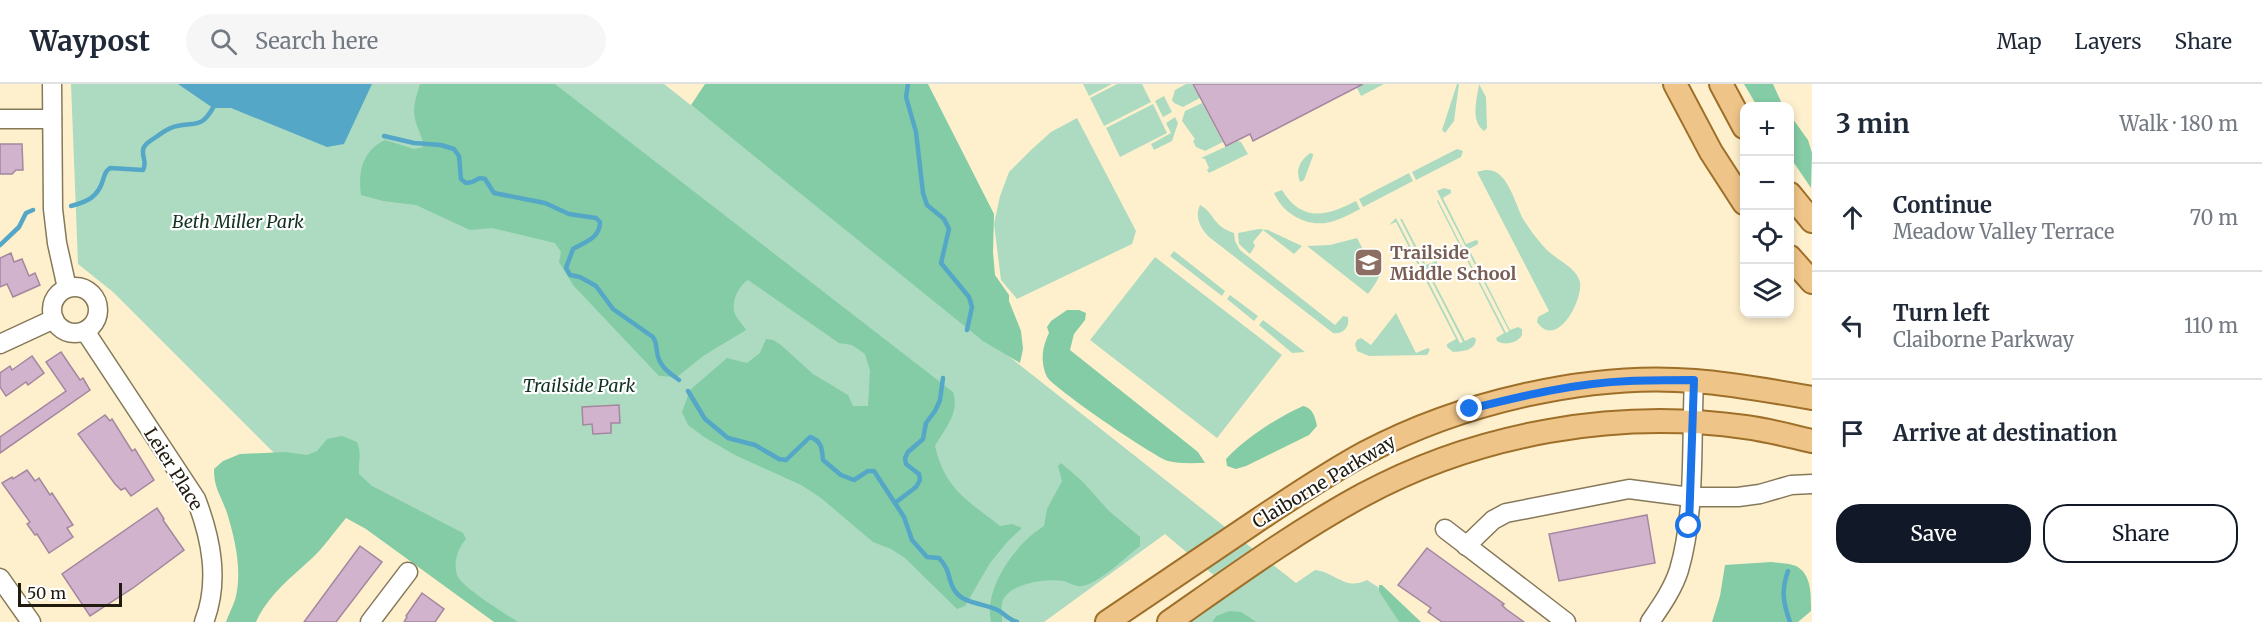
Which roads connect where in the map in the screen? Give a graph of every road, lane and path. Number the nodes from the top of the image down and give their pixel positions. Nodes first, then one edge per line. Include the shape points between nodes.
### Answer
1 (52, 84) edge
2 (1675, 84) edge
3 (1721, 84) edge
4 (0, 119) edge
5 (52, 119) junction
6 (1740, 120) edge
7 (1740, 197) edge
8 (1794, 199) edge
9 (1812, 221) edge
10 (1794, 262) edge
11 (1812, 282) edge
12 (67, 288) junction
13 (54, 319) junction
14 (85, 332) junction
15 (0, 344) edge
16 (1694, 380) junction
17 (1812, 398) edge
18 (1692, 422) junction
19 (1812, 441) edge
20 (1812, 484) edge
21 (1690, 497) junction
22 (1445, 529) dead end
23 (1466, 546) junction
24 (408, 572) dead end
25 (0, 578) edge
26 (31, 622) edge
27 (204, 622) edge
28 (370, 622) edge
29 (1107, 622) edge
30 (1169, 622) edge
31 (1566, 622) edge
32 (1650, 622) edge

1 - 5 street
2 - 7 main road
3 - 6 main road
4 - 5 street
5 - 12 street via 53,209
8 - 9 main road
10 - 11 main road
12 - 13 street via 54,301
12 - 14 street via 90,291 97,301 99,313
13 - 14 street via 62,329
13 - 15 street
14 - 27 street, Leier Place via 199,507 211,547 213,571
16 - 17 main road, Claiborne Parkway
16 - 18 street
16 - 29 main road, Claiborne Parkway via 1628,381 1524,395 1421,427 1309,486
18 - 19 main road, Claiborne Parkway via 1746,427
18 - 21 street
18 - 30 main road, Claiborne Parkway via 1586,426 1515,437 1427,465 1319,520
20 - 21 street via 1738,497
21 - 23 street via 1629,489 1506,513
21 - 32 street via 1689,526 1678,572
22 - 23 street
23 - 31 street
24 - 28 street
25 - 26 street

